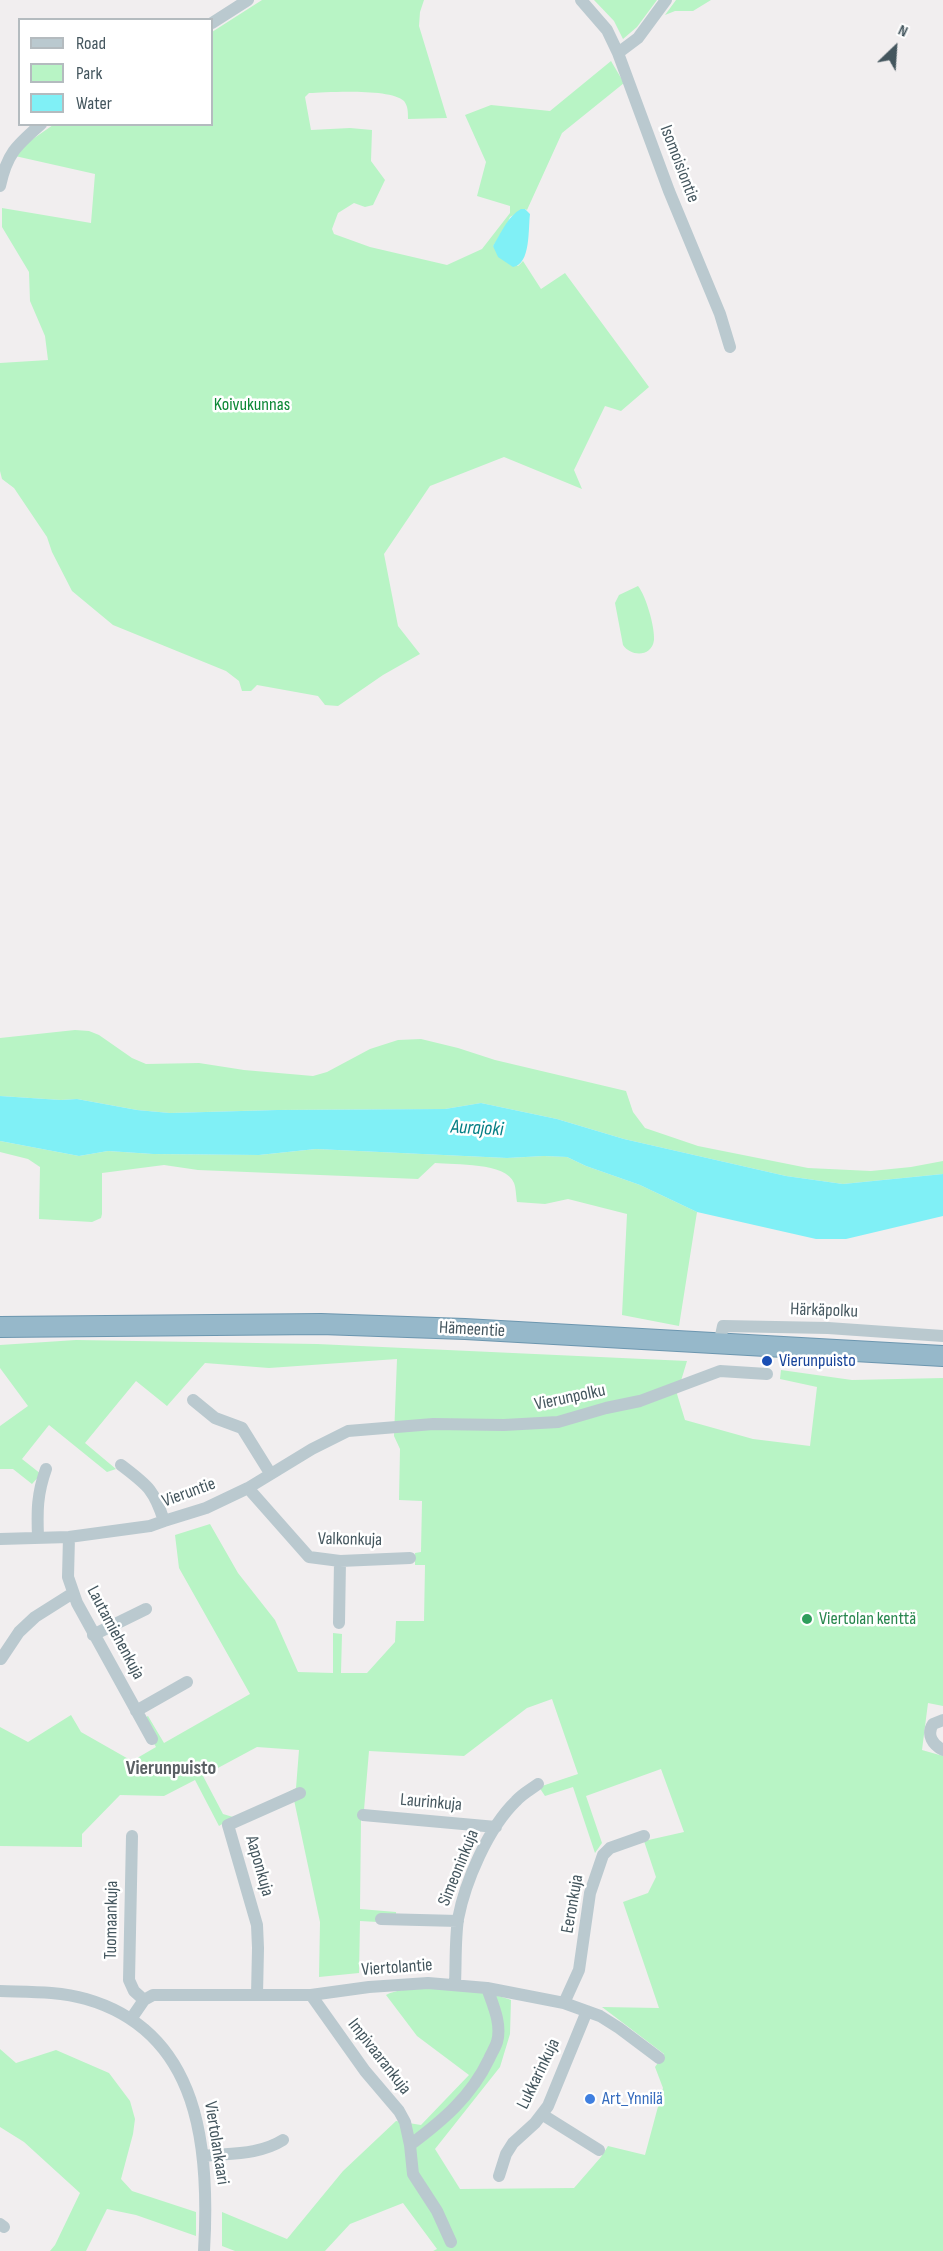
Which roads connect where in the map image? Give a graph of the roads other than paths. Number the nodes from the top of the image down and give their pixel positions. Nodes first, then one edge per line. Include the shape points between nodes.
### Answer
1 (248, 0) edge
2 (581, 0) edge
3 (666, 0) edge
4 (213, 21) edge
5 (618, 53) junction
6 (39, 126) edge
7 (0, 186) edge
8 (730, 347) dead end
9 (0, 1327) edge
10 (943, 1336) edge
11 (719, 1345) junction
12 (943, 1356) edge
13 (767, 1374) dead end
14 (193, 1400) dead end
15 (374, 1430) joint
16 (121, 1466) dead end
17 (46, 1469) dead end
18 (270, 1473) junction
19 (248, 1488) junction
20 (164, 1521) junction
21 (38, 1537) junction
22 (69, 1537) junction
23 (0, 1539) edge
24 (410, 1558) dead end
25 (340, 1561) junction
26 (73, 1593) junction
27 (146, 1609) dead end
28 (339, 1623) dead end
29 (93, 1635) junction
30 (2, 1659) dead end
31 (187, 1682) dead end
32 (136, 1711) junction
33 (943, 1720) edge
34 (152, 1739) dead end
35 (943, 1750) edge
36 (538, 1784) dead end
37 (300, 1793) dead end
38 (363, 1815) dead end
39 (496, 1827) junction
40 (132, 1836) dead end
41 (644, 1836) dead end
42 (381, 1918) dead end
43 (458, 1921) junction
44 (455, 1984) junction
45 (488, 1988) junction
46 (0, 1991) edge
47 (257, 1995) junction
48 (311, 1995) junction
49 (144, 2000) junction
50 (564, 2003) junction
51 (587, 2012) junction
52 (131, 2019) junction
53 (659, 2058) dead end
54 (543, 2115) junction
55 (283, 2140) dead end
56 (410, 2145) junction
57 (599, 2150) dead end
58 (203, 2156) junction
59 (498, 2176) dead end
60 (451, 2242) dead end
61 (204, 2251) edge

1 - 4 street
2 - 5 street, Isomoisiontie via 607,30
3 - 5 street via 638,38
5 - 8 street, Isomoisiontie
6 - 7 street via 7,160
9 - 11 highway, Hämeentie via 321,1324
10 - 11 street, Härkäpolku via 723,1326
11 - 12 highway, Hämeentie
13 - 15 street, Vierunpolku via 720,1371 640,1401 558,1422 433,1424
14 - 18 street via 215,1418 242,1428
15 - 18 street, Vieruntie via 348,1431
16 - 20 street via 140,1479 157,1499
17 - 21 street via 37,1504
18 - 19 street, Vieruntie
19 - 20 street, Vieruntie via 206,1508
19 - 25 street, Valkonkuja via 309,1557
20 - 22 street, Vieruntie
21 - 22 street, Vieruntie
21 - 23 street, Vieruntie
22 - 26 street, Lautamiehenkuja via 68,1577
24 - 25 street, Valkonkuja
25 - 28 street
26 - 29 street, Lautamiehenkuja
26 - 30 street via 35,1617 19,1632
27 - 29 street
29 - 32 street, Lautamiehenkuja
31 - 32 street
32 - 34 street, Lautamiehenkuja
33 - 35 street via 933,1724 930,1731 934,1743
36 - 39 street, Simeoninkuja via 516,1800
37 - 47 street, Aaponkuja via 228,1825 257,1925
38 - 39 street, Laurinkuja
39 - 43 street, Simeoninkuja via 476,1863
40 - 49 street, Tuomaankuja via 129,1980
41 - 50 street, Eeronkuja via 610,1848 603,1855 590,1893 579,1970
42 - 43 street
43 - 44 street, Simeoninkuja
44 - 45 street, Viertolantie
44 - 48 street, Viertolantie via 397,1984
45 - 50 street, Viertolantie
45 - 56 street via 497,2016 497,2042 483,2072 445,2118
46 - 52 street, Viertolankaari via 84,1998
47 - 48 street, Viertolantie
47 - 49 street, Viertolantie via 153,1995
48 - 56 street, Impivaarankuja via 399,2111
49 - 52 street
50 - 51 street, Viertolantie
51 - 53 street, Viertolantie via 619,2028
51 - 54 street, Lukkarinkuja
52 - 58 street, Viertolankaari via 156,2039 175,2064 190,2094
54 - 57 street
54 - 59 street, Lukkarinkuja via 513,2143
55 - 58 street via 254,2152
56 - 60 street, Impivaarankuja via 413,2174
58 - 61 street, Viertolankaari

